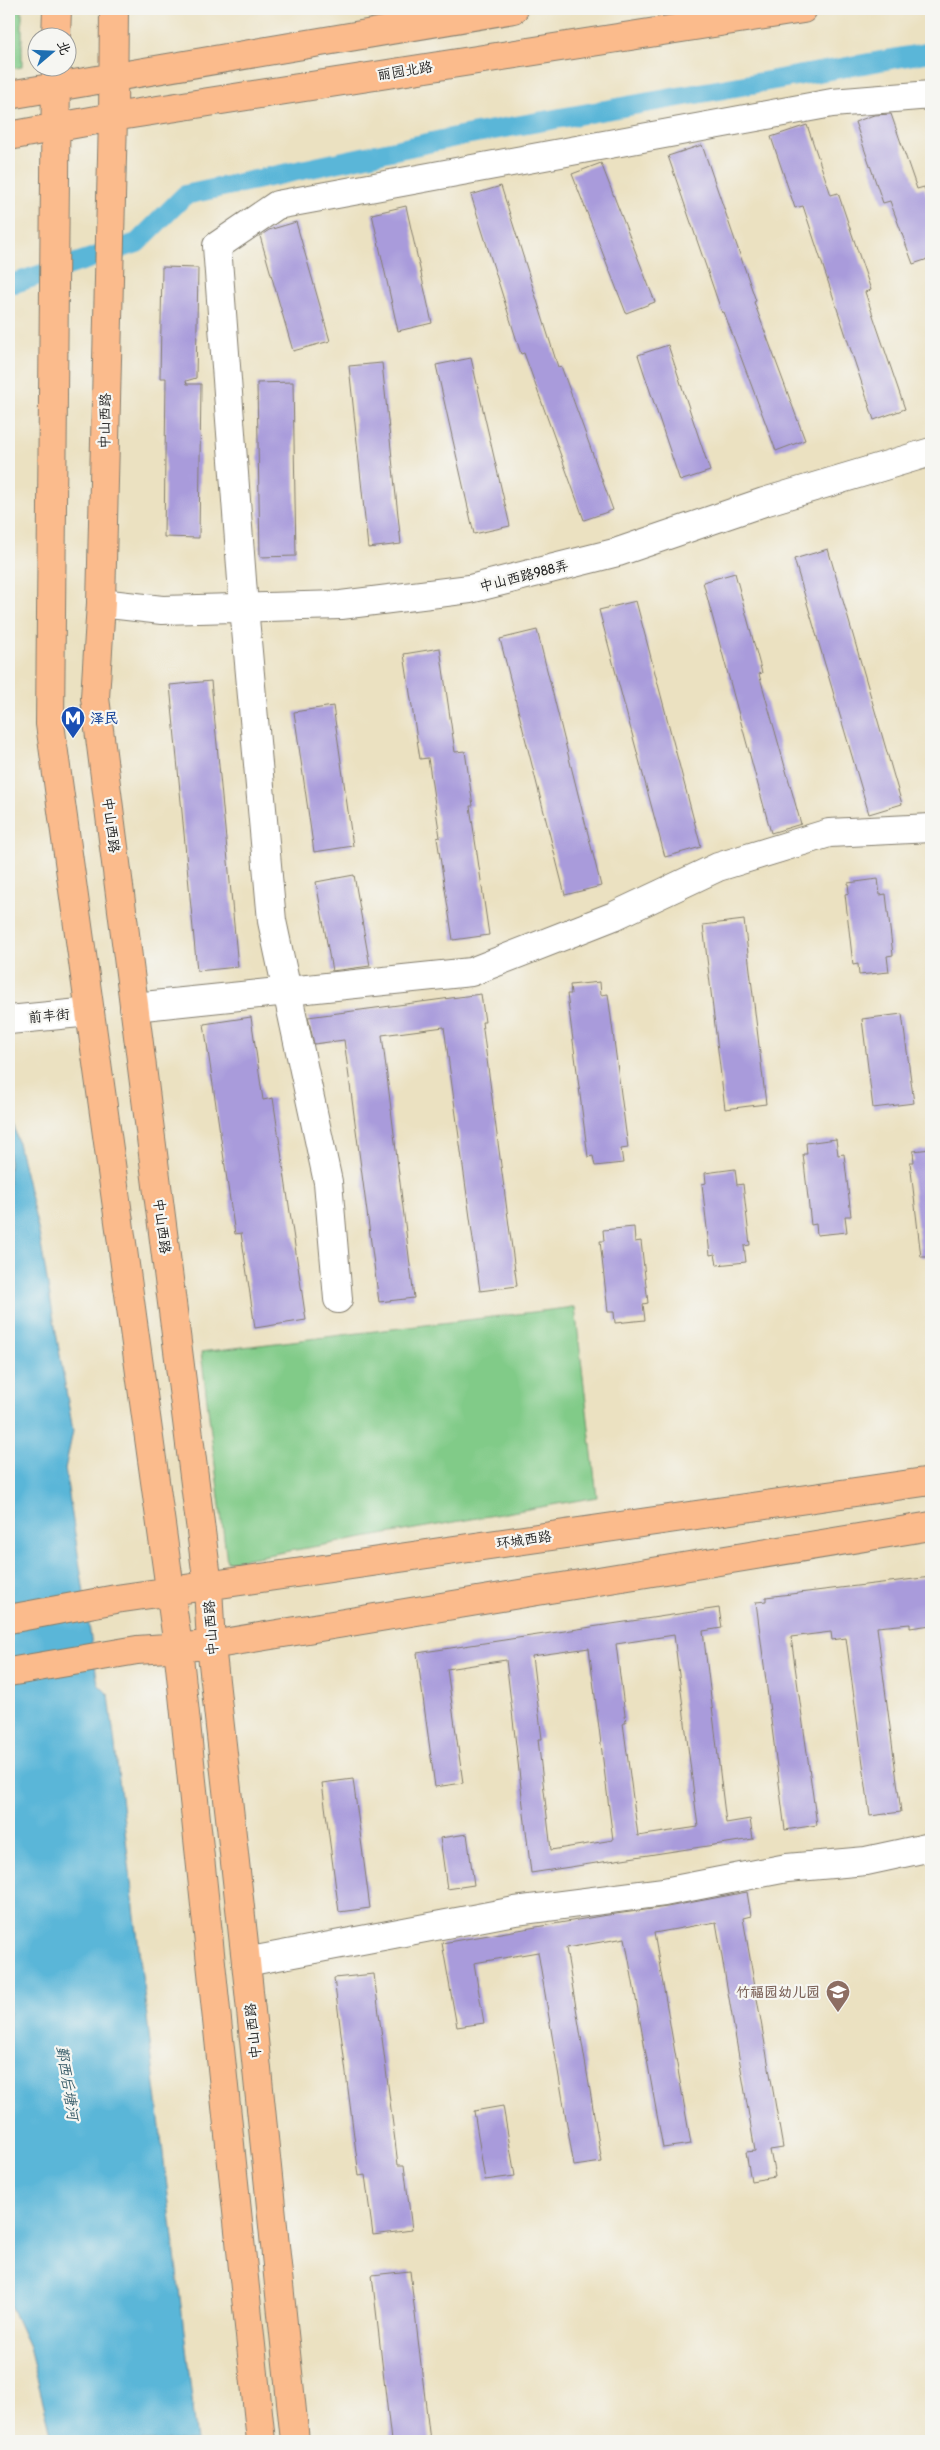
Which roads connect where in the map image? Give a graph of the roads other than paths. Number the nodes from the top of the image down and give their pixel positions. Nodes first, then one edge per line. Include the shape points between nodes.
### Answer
1 (57, 9) edge
2 (114, 9) edge
3 (514, 9) edge
4 (802, 9) edge
5 (56, 28) edge
6 (78, 77) edge
7 (53, 78) edge
8 (56, 78) edge
9 (114, 78) junction
10 (9, 95) edge
11 (931, 95) edge
12 (113, 117) junction
13 (54, 126) junction
14 (9, 136) edge
15 (931, 452) edge
16 (101, 603) junction
17 (244, 608) junction
18 (931, 828) edge
19 (288, 991) junction
20 (134, 1007) junction
21 (90, 1012) junction
22 (11, 1019) edge
23 (338, 1299) dead end
24 (931, 1481) edge
25 (931, 1526) edge
26 (208, 1586) junction
27 (169, 1593) junction
28 (9, 1619) edge
29 (211, 1645) junction
30 (178, 1647) junction
31 (9, 1672) edge
32 (931, 1847) edge
33 (246, 1962) junction
34 (261, 2441) edge
35 (295, 2441) edge

1 - 5 main road
2 - 9 main road, 中山西路
3 - 9 main road
4 - 12 main road, 丽园北路
6 - 9 main road
7 - 10 main road
8 - 13 main road
9 - 12 main road, 中山西路
11 - 17 street via 832,102 276,205 217,246
12 - 13 main road, 丽园北路
12 - 16 main road, 中山西路
13 - 14 main road, 丽园北路
13 - 21 main road via 50,724
15 - 17 street, 中山西路988弄 via 773,499 618,552 470,589 340,604
16 - 17 street, 中山西路988弄 via 162,610
16 - 20 main road, 中山西路 via 95,698
17 - 19 street via 272,921
18 - 19 street via 829,834 718,867 614,916 471,972
19 - 20 street
19 - 23 street via 328,1182
20 - 26 main road, 中山西路
21 - 22 street, 前丰街
21 - 27 main road
24 - 26 main road, 环城西路
25 - 29 main road
26 - 27 main road, 环城西路
26 - 29 main road, 中山西路
27 - 28 main road, 环城西路 via 116,1599
27 - 30 main road
29 - 30 main road
29 - 33 main road, 中山西路
30 - 31 main road via 137,1650
30 - 34 main road
32 - 33 street via 866,1860 788,1868 664,1892 515,1911
33 - 35 main road, 中山西路

